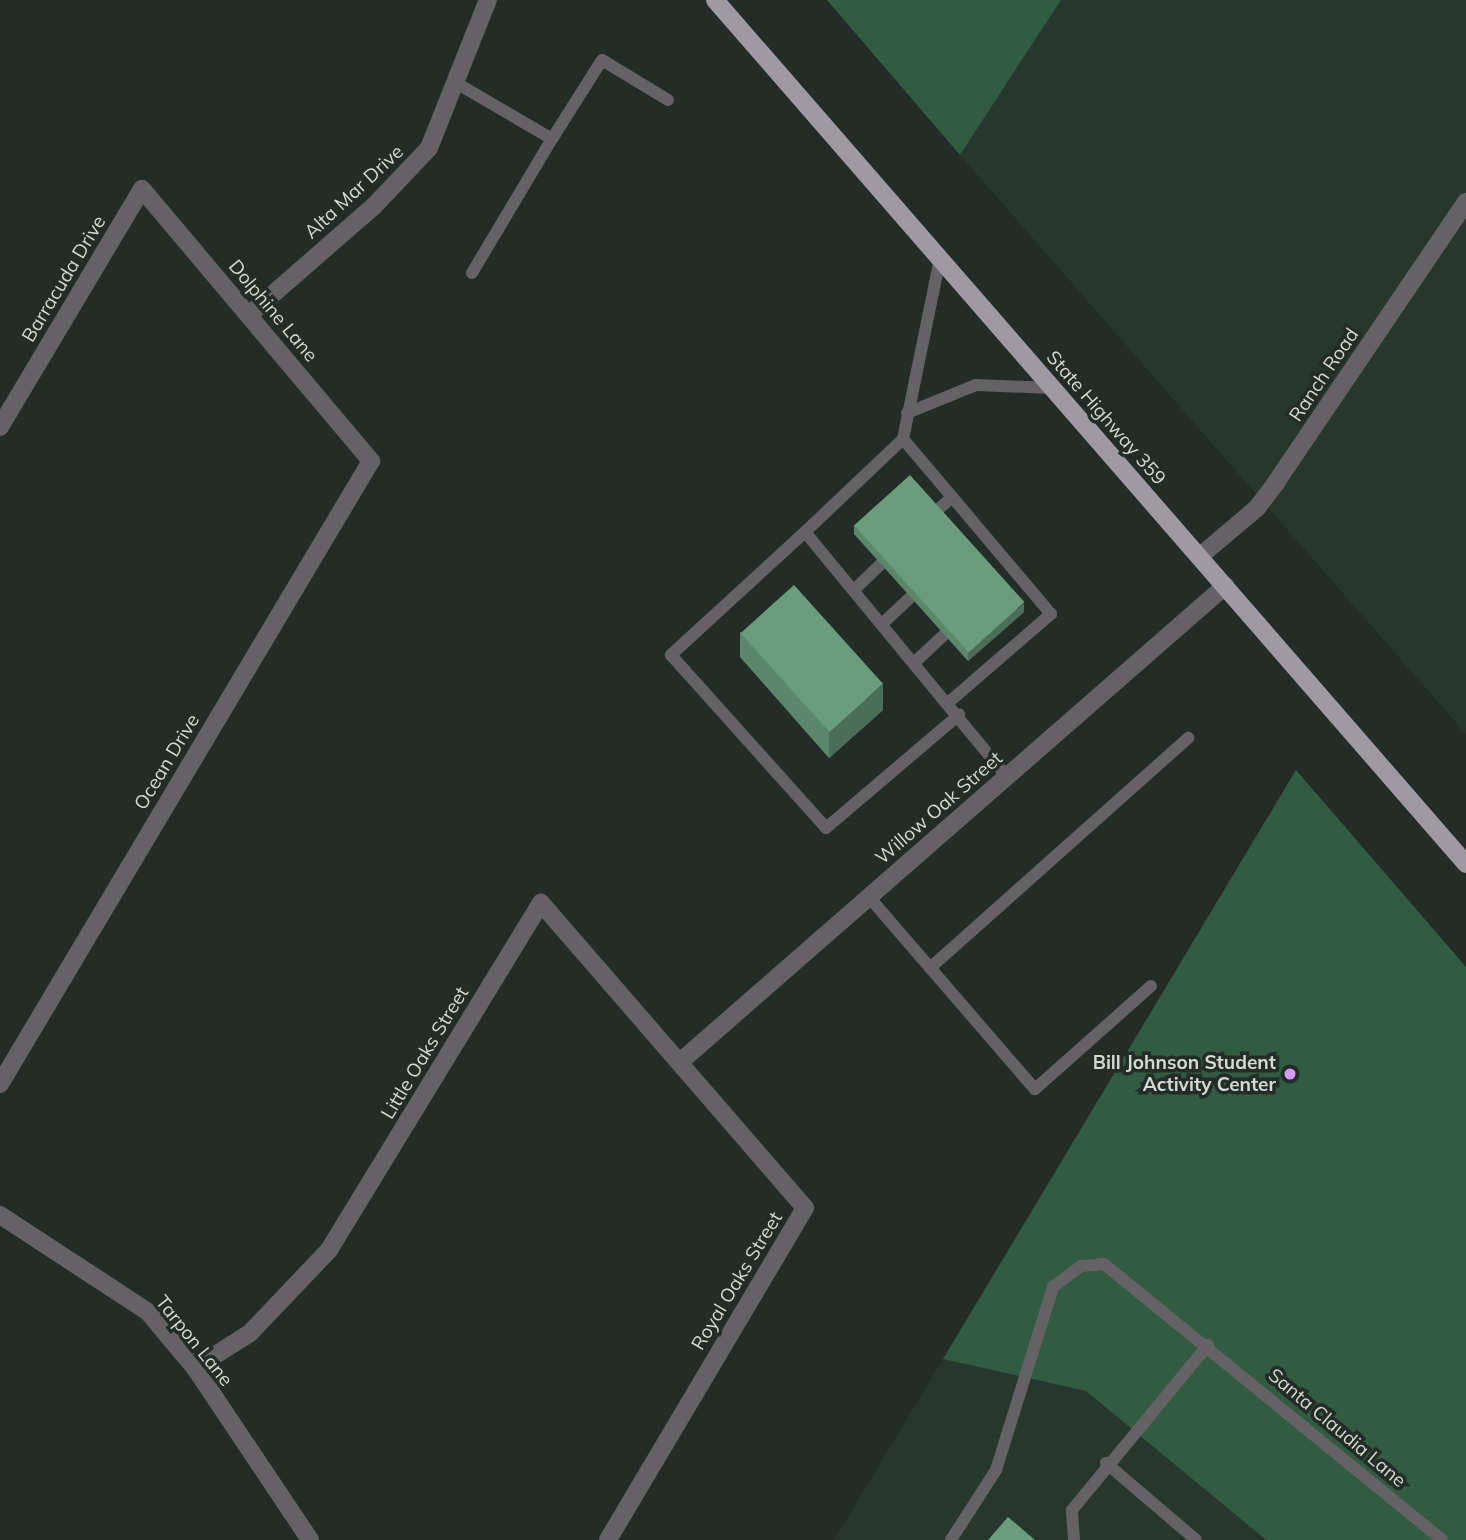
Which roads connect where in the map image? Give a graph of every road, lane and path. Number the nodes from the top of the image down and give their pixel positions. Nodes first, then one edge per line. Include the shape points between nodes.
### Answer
1 (488, 0) edge
2 (715, 0) edge
3 (458, 85) junction
4 (668, 100) dead end
5 (552, 139) junction
6 (142, 189) joint
7 (1466, 202) edge
8 (940, 258) junction
9 (472, 273) dead end
10 (249, 315) junction
11 (1052, 388) junction
12 (907, 413) junction
13 (0, 427) edge
14 (903, 439) junction
15 (371, 461) joint
16 (952, 496) junction
17 (935, 512) edge
18 (982, 532) junction
19 (805, 533) junction
20 (966, 547) edge
21 (1199, 557) junction
22 (881, 564) edge
23 (1014, 571) junction
24 (999, 584) edge
25 (1225, 586) junction
26 (854, 590) junction
27 (911, 597) edge
28 (882, 624) junction
29 (944, 635) edge
30 (915, 662) junction
31 (949, 702) junction
32 (959, 715) junction
33 (1188, 738) dead end
34 (1007, 776) junction
35 (1466, 864) edge
36 (869, 897) junction
37 (930, 968) junction
38 (1151, 986) dead end
39 (680, 1062) junction
40 (0, 1084) edge
41 (0, 1215) edge
42 (1208, 1345) junction
43 (195, 1368) junction
44 (1106, 1463) junction
45 (310, 1540) edge
46 (608, 1540) edge
47 (951, 1540) edge
48 (1074, 1540) edge
49 (1196, 1540) edge
50 (1442, 1540) edge

1 - 3 street, Alta Mar Drive
2 - 8 main road, State Highway 359
3 - 5 lane
3 - 10 street, Alta Mar Drive via 429,148 406,175
4 - 5 lane via 602,60
5 - 9 lane
6 - 10 street, Dolphine Lane
6 - 13 street, Barracuda Drive
7 - 21 street, Ranch Road via 1277,481
8 - 11 main road, State Highway 359
8 - 12 lane
10 - 15 street, Dolphine Lane
11 - 12 lane via 976,385
11 - 21 main road, State Highway 359
12 - 14 lane
14 - 16 lane
14 - 19 lane
15 - 40 street, Ocean Drive
16 - 17 lane
16 - 18 lane
18 - 20 lane
18 - 23 lane
19 - 26 lane
19 - 32 lane via 671,655 827,828
21 - 25 main road, State Highway 359
22 - 26 lane
23 - 24 lane
23 - 31 lane via 1051,614
25 - 34 street, Willow Oak Street
25 - 35 main road, State Highway 359
26 - 28 lane
27 - 28 lane
28 - 30 lane
29 - 30 lane
30 - 31 lane
31 - 32 lane
32 - 34 lane
33 - 37 lane
34 - 36 street, Willow Oak Street
36 - 37 lane
36 - 39 street, Willow Oak Street
37 - 38 lane via 1035,1089
39 - 43 street, Little Oaks Street via 541,903 329,1250 250,1333
39 - 46 street, Royal Oaks Street via 805,1208
41 - 43 street, Tarpon Lane via 148,1312
42 - 44 lane
42 - 47 lane, Santa Claudia Lane via 1104,1264 1064,1276 1042,1307 996,1470
42 - 50 lane, Santa Claudia Lane
43 - 45 street, Tarpon Lane
44 - 48 lane via 1072,1510
44 - 49 lane

